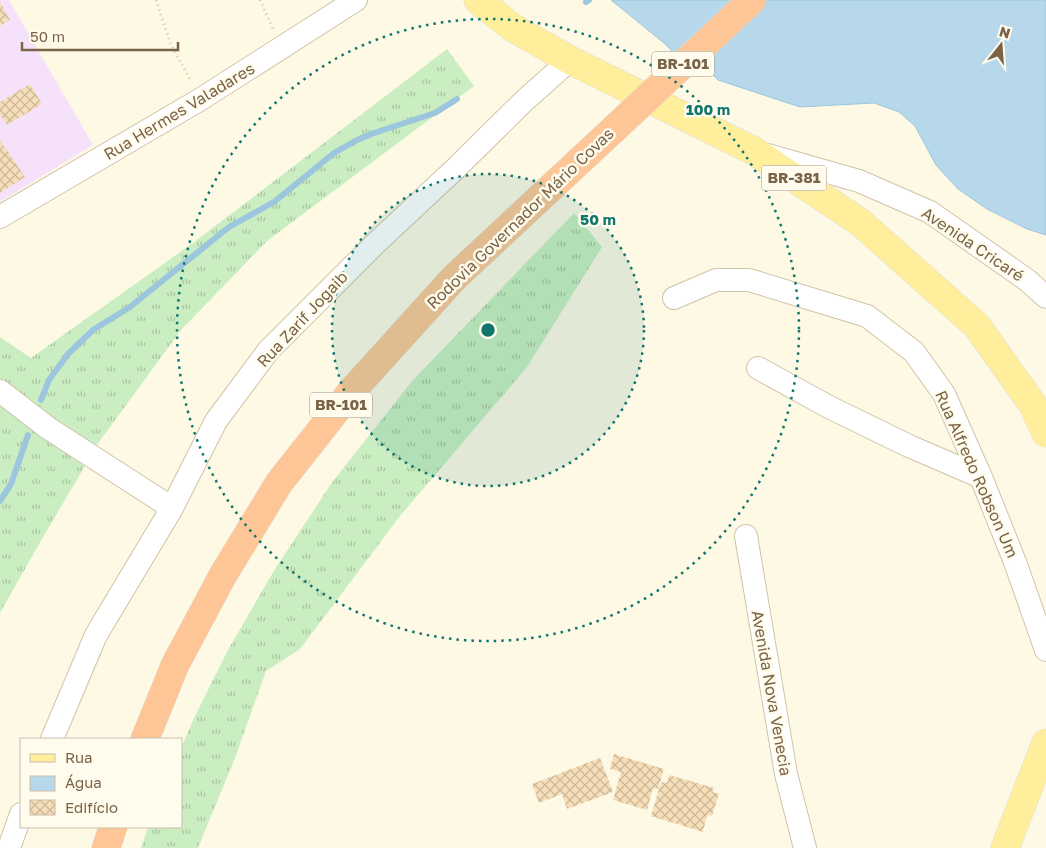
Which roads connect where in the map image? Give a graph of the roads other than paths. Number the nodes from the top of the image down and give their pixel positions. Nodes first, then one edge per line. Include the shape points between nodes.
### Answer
1 (356, 0) edge
2 (478, 0) edge
3 (752, 0) edge
4 (570, 60) junction
5 (754, 151) junction
6 (0, 217) edge
7 (1046, 297) edge
8 (674, 298) dead end
9 (758, 368) dead end
10 (0, 391) edge
11 (1046, 433) edge
12 (980, 477) junction
13 (172, 508) junction
14 (746, 536) dead end
15 (1046, 650) edge
16 (52, 738) edge
17 (145, 738) edge
18 (1046, 743) edge
19 (20, 817) edge
20 (113, 828) edge
21 (9, 848) edge
22 (106, 848) edge
23 (805, 848) edge
24 (1005, 848) edge

1 - 6 street, Rua Hermes Valadares via 201,99
2 - 4 main road, BR-381 via 513,28
3 - 17 highway, Rodovia Governador Mário Covas / BR-101, bridge via 454,278 350,393 279,483 223,575 175,665
4 - 5 main road, BR-381
4 - 13 street, Rua Zarif Jogaib via 377,242 268,351 216,421
5 - 7 street, Avenida Cricaré via 859,181 930,212
5 - 11 main road, BR-381 via 861,223 977,326 1033,405
8 - 12 street, Rua Alfredo Robson Um via 716,280 749,280 867,316 914,352 944,394
9 - 12 street via 829,407
10 - 13 street via 48,428
12 - 15 street, Rua Alfredo Robson Um
13 - 16 street, Rua Zarif Jogaib via 96,635
14 - 23 street, Avenida Nova Venecia via 786,774
18 - 24 main road
19 - 21 street
20 - 22 highway

